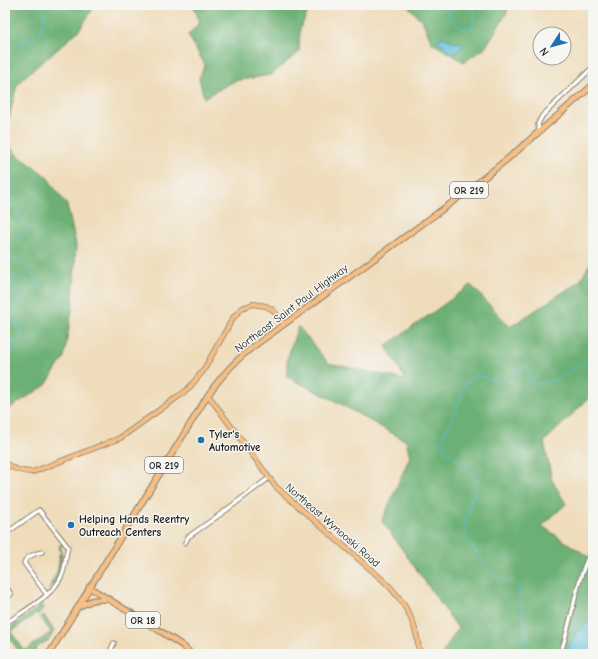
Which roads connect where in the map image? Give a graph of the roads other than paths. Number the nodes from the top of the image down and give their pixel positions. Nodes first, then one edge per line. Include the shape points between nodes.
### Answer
1 (593, 67) edge
2 (593, 85) edge
3 (540, 132) junction
4 (284, 324) junction
5 (208, 395) junction
6 (5, 464) edge
7 (269, 478) junction
8 (5, 534) edge
9 (185, 543) dead end
10 (593, 548) edge
11 (42, 552) dead end
12 (5, 586) edge
13 (89, 587) junction
14 (47, 595) junction
15 (109, 599) junction
16 (5, 600) edge
17 (77, 607) junction
18 (5, 624) edge
19 (114, 643) dead end
20 (49, 654) edge
21 (109, 654) edge
22 (191, 654) edge
23 (419, 654) edge
24 (560, 654) edge

1 - 3 street via 542,116 538,124
2 - 3 highway, Northeast Saint Paul Highway / OR 219
3 - 4 highway, Northeast Saint Paul Highway / OR 219 via 465,193
4 - 5 highway, Northeast Saint Paul Highway / OR 219 via 237,360
4 - 6 main road via 277,314 266,306 253,304 245,307 235,315 196,380 179,396 127,434 33,472 16,470
5 - 7 main road, Northeast Wynooski Road
5 - 13 highway, Northeast Saint Paul Highway / OR 219
7 - 9 street via 188,537
7 - 23 main road, Northeast Wynooski Road via 288,499 399,596 413,624
8 - 14 street via 39,510 68,547 63,574
10 - 24 street via 584,567
11 - 14 street via 34,554 24,563
12 - 16 street via 10,594
13 - 15 highway, OR 18
13 - 17 highway, Northeast Saint Paul Highway / OR 219
14 - 18 street
15 - 17 highway via 93,600
15 - 22 highway, OR 18 via 169,636
17 - 20 highway, Northeast Saint Paul Highway / OR 219
19 - 21 street

